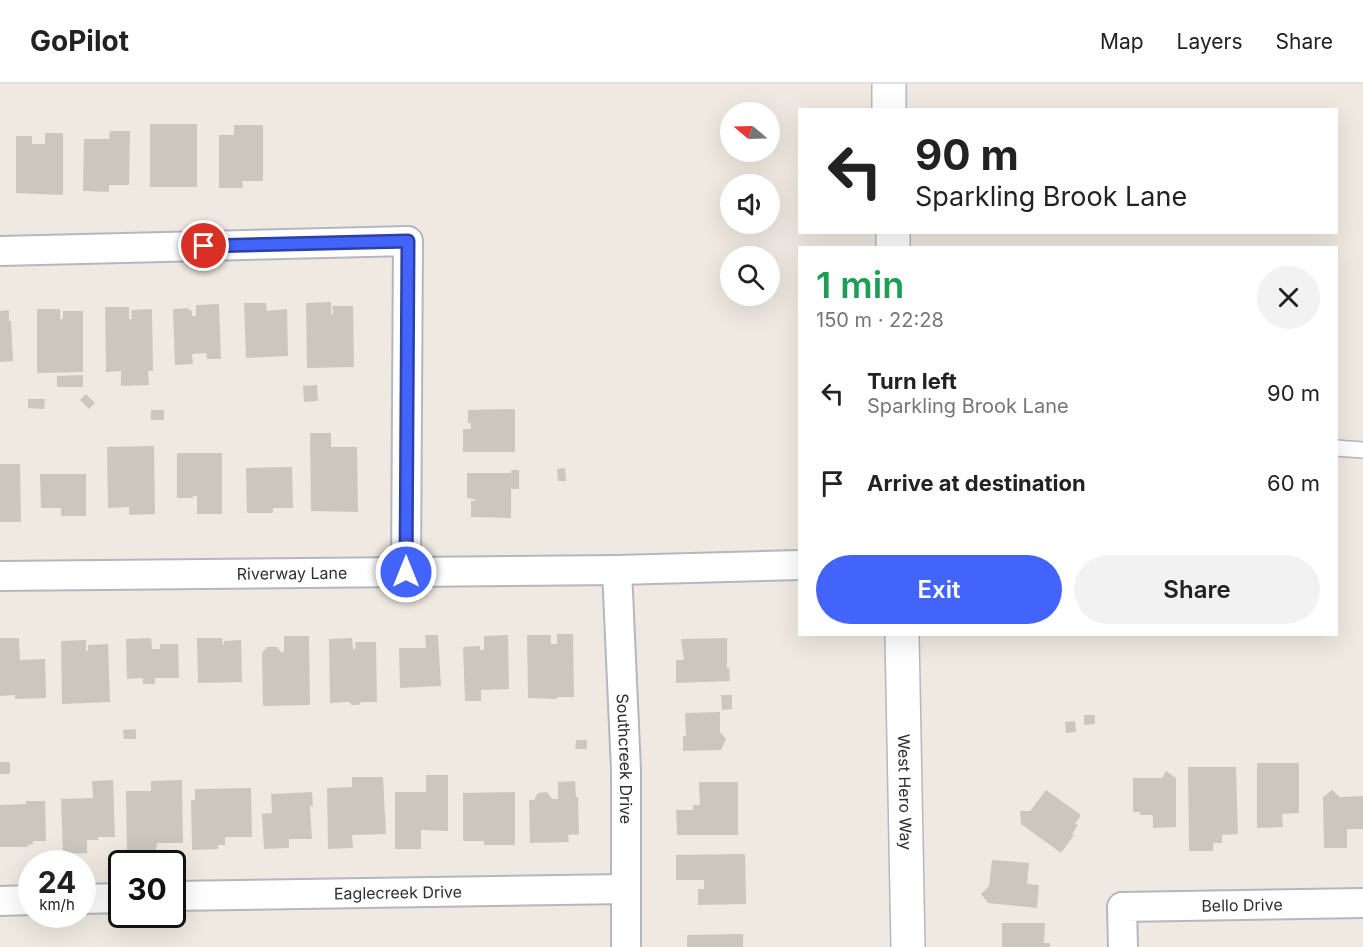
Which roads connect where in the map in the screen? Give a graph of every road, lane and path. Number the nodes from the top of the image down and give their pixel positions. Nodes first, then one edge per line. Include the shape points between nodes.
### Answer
1 (889, 84) edge
2 (889, 108) edge
3 (0, 251) edge
4 (1338, 448) edge
5 (1363, 450) edge
6 (798, 565) edge
7 (617, 570) junction
8 (406, 572) junction
9 (0, 576) edge
10 (902, 636) edge
11 (626, 889) junction
12 (186, 896) edge
13 (18, 900) edge
14 (0, 901) edge
15 (1363, 903) edge
16 (626, 947) edge
17 (908, 947) edge
18 (1124, 947) edge

1 - 2 main road
3 - 8 street via 408,241
4 - 5 lane
6 - 7 street, Riverway Lane
7 - 8 street, Riverway Lane
7 - 11 street, Southcreek Drive via 626,770
8 - 9 street, Riverway Lane
10 - 17 main road, West Hero Way
11 - 12 street, Eaglecreek Drive
11 - 16 street, Southcreek Drive
13 - 14 street
15 - 18 street, Bello Drive via 1122,907

